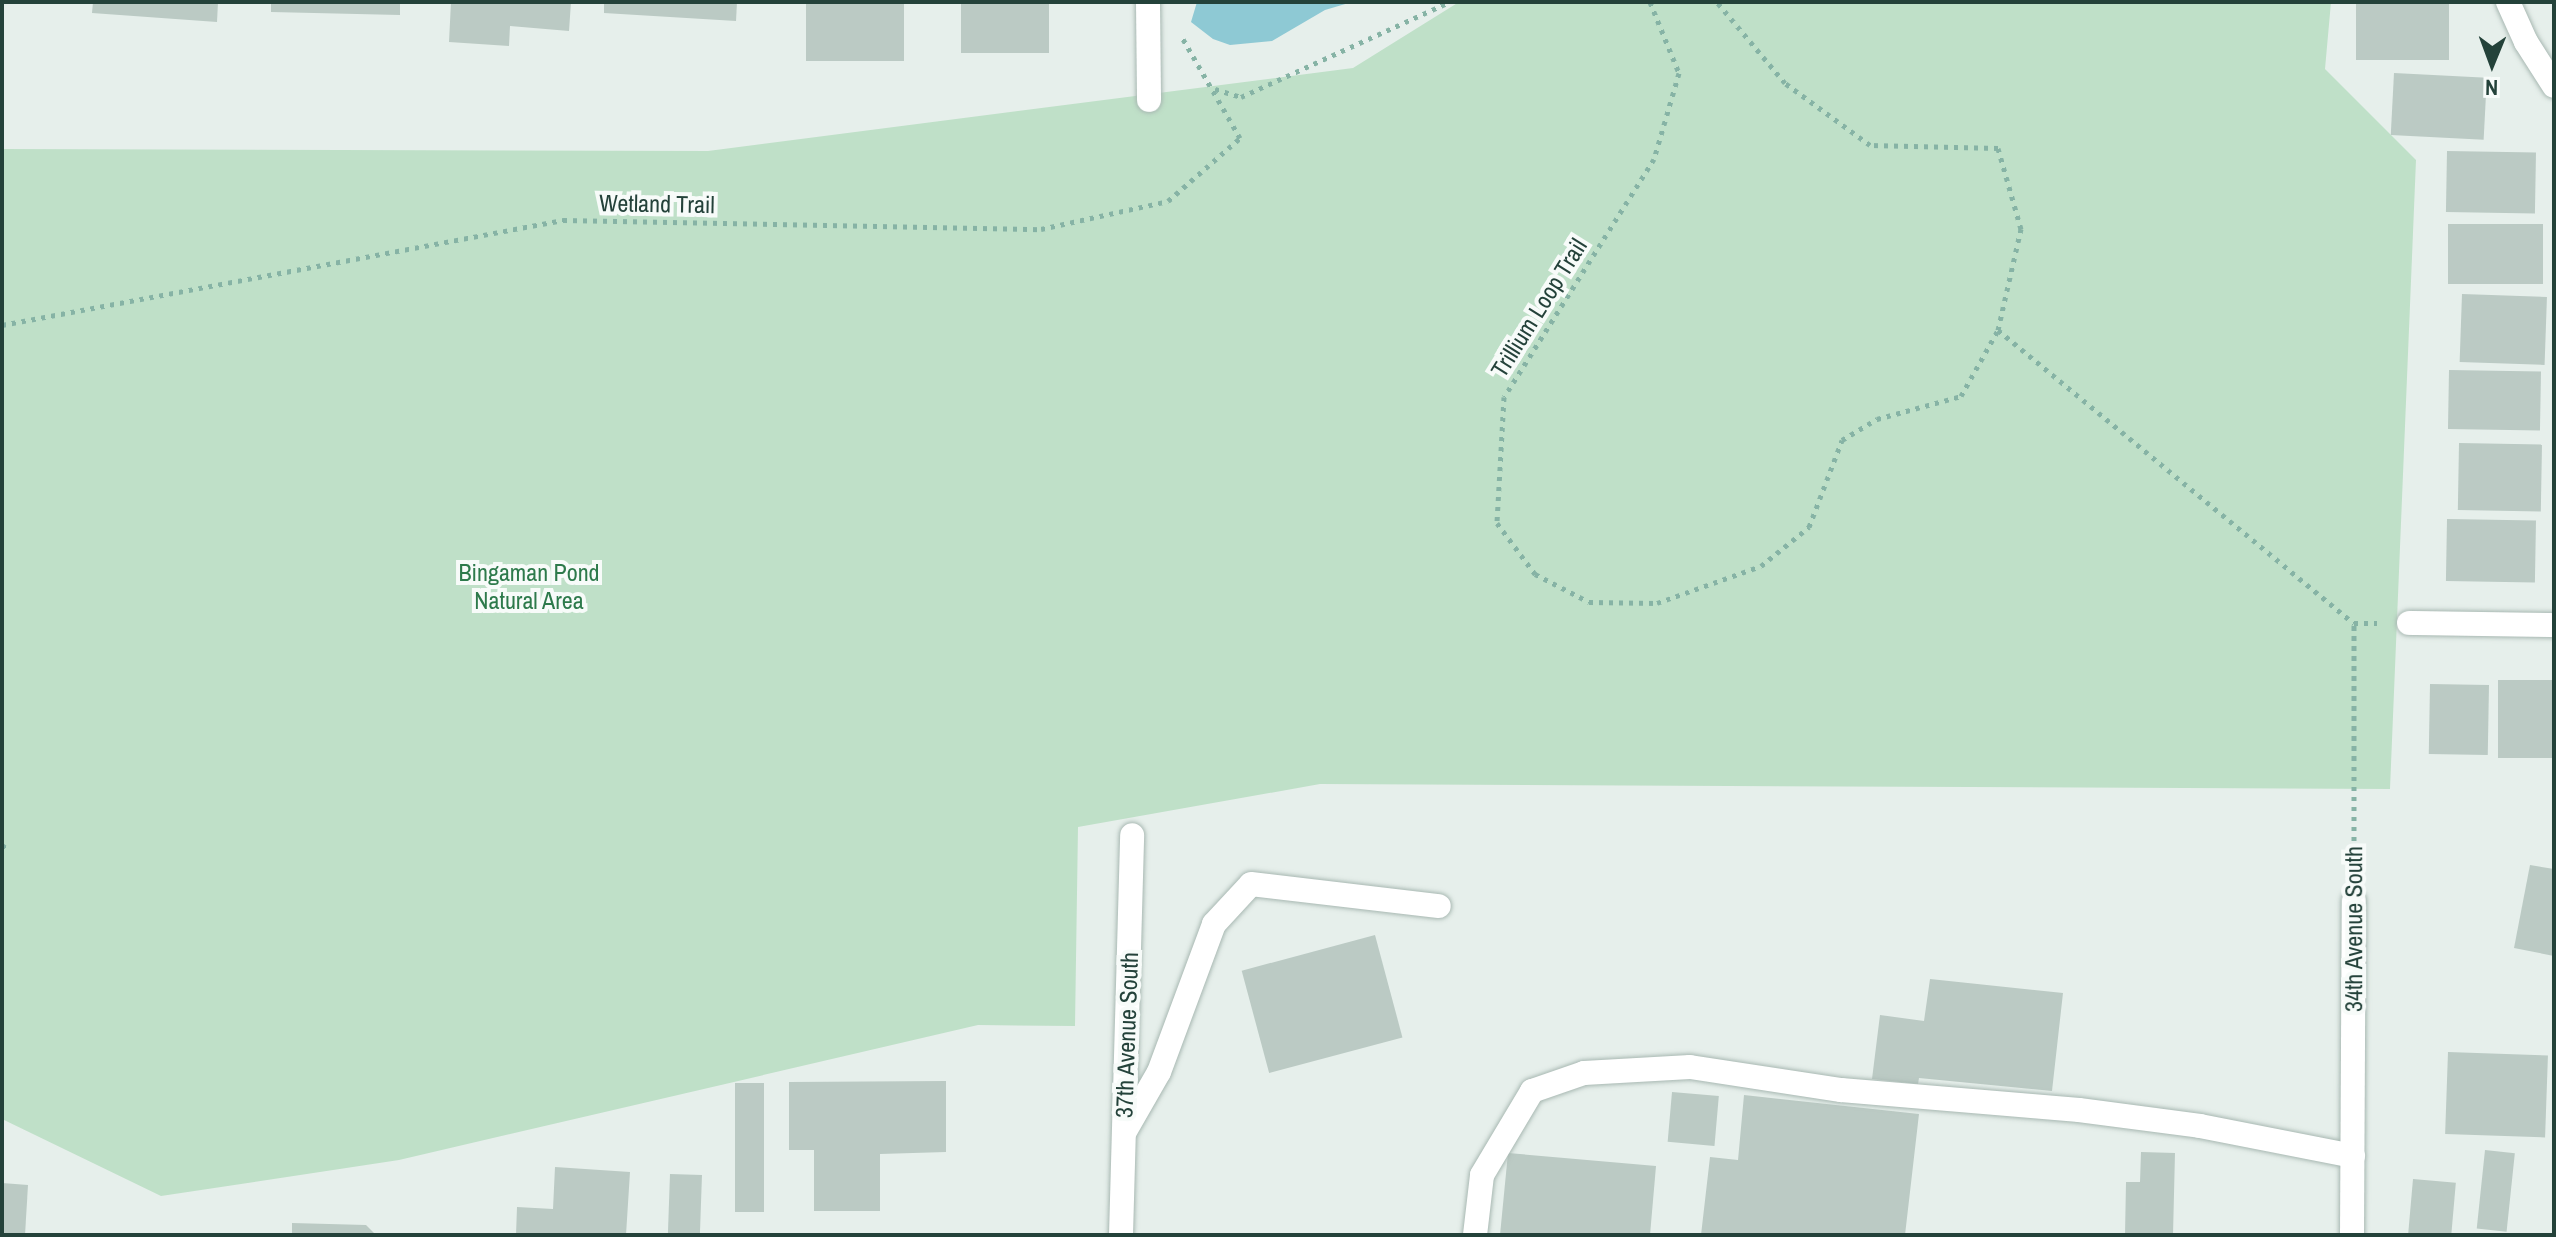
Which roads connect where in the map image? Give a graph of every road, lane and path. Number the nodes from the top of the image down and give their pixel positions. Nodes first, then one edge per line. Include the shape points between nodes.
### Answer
1 (1148, 2) edge
2 (1449, 2) edge
3 (1650, 2) edge
4 (1717, 2) edge
5 (2508, 2) edge
6 (1180, 33) dead end
7 (2554, 86) edge
8 (1214, 89) junction
9 (1149, 100) dead end
10 (2, 325) edge
11 (1998, 330) junction
12 (2409, 623) dead end
13 (2554, 625) edge
14 (1132, 835) dead end
15 (2354, 901) joint
16 (1439, 906) dead end
17 (1124, 1133) junction
18 (2353, 1156) junction
19 (1121, 1235) edge
20 (1475, 1235) edge
21 (2352, 1235) edge

1 - 9 street
2 - 8 path via 1241,97
3 - 11 path, Trillium Loop Trail via 1679,73 1654,159 1504,397 1497,523 1535,574 1589,602 1657,603 1761,566 1809,527 1842,440 1877,419 1961,396
4 - 11 path, Trillium Loop Trail via 1785,83 1870,145 1998,148 2021,229
5 - 7 street
6 - 8 path
8 - 10 path, Wetland Trail via 1240,138 1168,201 1041,229 563,220
11 - 15 path, 34th Avenue South via 2354,623
12 - 13 street
14 - 17 street, 37th Avenue South
15 - 18 street, 34th Avenue South
16 - 17 street via 1251,884 1214,924 1159,1072
17 - 19 street, 37th Avenue South
18 - 20 street via 2200,1126 1841,1090 1690,1067 1584,1073 1532,1091 1482,1175
18 - 21 street, 34th Avenue South

